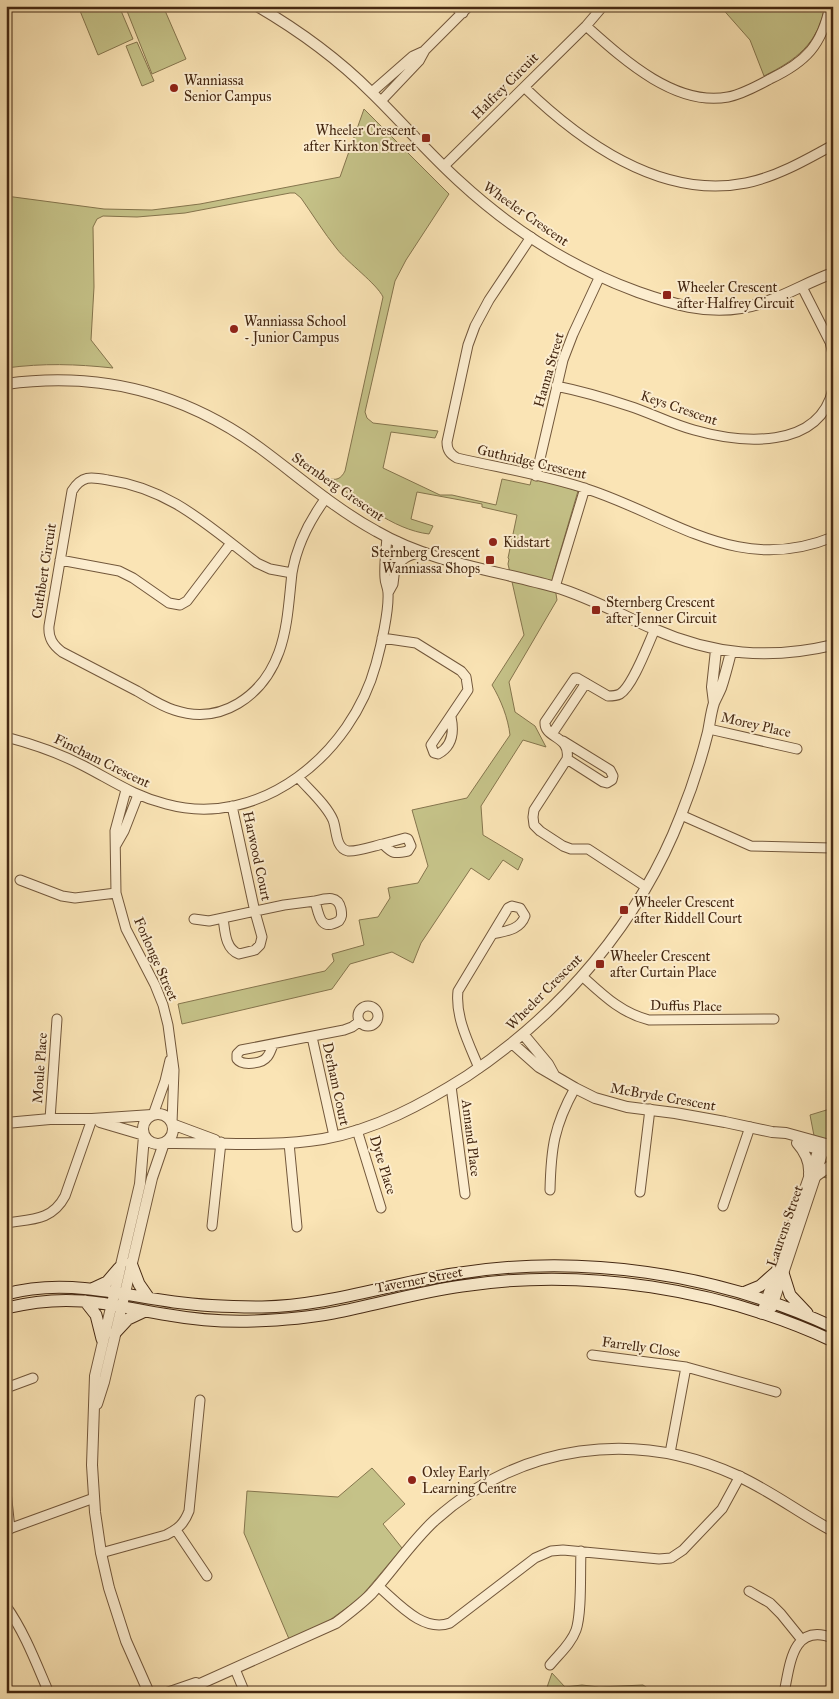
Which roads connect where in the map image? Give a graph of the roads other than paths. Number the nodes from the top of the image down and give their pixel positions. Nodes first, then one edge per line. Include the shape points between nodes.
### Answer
1 (257, 6) edge
2 (454, 6) edge
3 (603, 6) edge
4 (830, 6) edge
5 (466, 9) edge
6 (586, 26) junction
7 (425, 50) junction
8 (524, 87) junction
9 (372, 92) junction
10 (381, 101) junction
11 (833, 145) edge
12 (444, 166) junction
13 (530, 237) junction
14 (833, 273) edge
15 (600, 276) junction
16 (802, 287) junction
17 (833, 354) edge
18 (6, 384) edge
19 (556, 386) junction
20 (833, 389) edge
21 (536, 476) junction
22 (585, 488) junction
23 (326, 498) junction
24 (386, 537) junction
25 (833, 537) edge
26 (398, 542) junction
27 (231, 543) junction
28 (421, 552) junction
29 (60, 560) junction
30 (394, 571) junction
31 (292, 573) junction
32 (555, 587) junction
33 (388, 594) junction
34 (654, 630) junction
35 (382, 638) junction
36 (833, 646) edge
37 (716, 650) junction
38 (731, 652) junction
39 (714, 704) junction
40 (451, 717) dead end
41 (709, 729) junction
42 (6, 737) edge
43 (560, 740) junction
44 (797, 749) dead end
45 (567, 759) junction
46 (298, 777) junction
47 (126, 790) junction
48 (138, 795) junction
49 (232, 806) junction
50 (681, 815) junction
51 (383, 844) dead end
52 (116, 845) junction
53 (831, 848) dead end
54 (20, 880) dead end
55 (646, 887) junction
56 (116, 893) junction
57 (315, 901) dead end
58 (254, 912) junction
59 (223, 918) junction
60 (194, 920) dead end
61 (494, 934) dead end
62 (582, 976) junction
63 (57, 1019) dead end
64 (774, 1019) dead end
65 (359, 1022) dead end
66 (522, 1034) junction
67 (312, 1037) junction
68 (512, 1043) junction
69 (273, 1045) dead end
70 (171, 1055) junction
71 (479, 1068) junction
72 (554, 1075) junction
73 (451, 1086) junction
74 (575, 1088) junction
75 (650, 1109) junction
76 (153, 1115) junction
77 (50, 1119) junction
78 (92, 1119) junction
79 (6, 1123) edge
80 (172, 1123) junction
81 (750, 1127) junction
82 (358, 1130) junction
83 (772, 1132) junction
84 (144, 1136) junction
85 (334, 1136) junction
86 (222, 1142) junction
87 (164, 1143) junction
88 (289, 1143) junction
89 (796, 1143) junction
90 (825, 1148) edge
91 (833, 1164) edge
92 (813, 1175) junction
93 (550, 1190) dead end
94 (640, 1192) dead end
95 (464, 1194) dead end
96 (723, 1206) dead end
97 (381, 1208) dead end
98 (6, 1222) edge
99 (212, 1226) dead end
100 (296, 1227) dead end
101 (131, 1263) junction
102 (119, 1268) junction
103 (780, 1272) junction
104 (92, 1289) junction
105 (119, 1293) junction
106 (743, 1293) junction
107 (6, 1294) edge
108 (148, 1297) junction
109 (85, 1301) junction
110 (770, 1301) junction
111 (116, 1306) junction
112 (6, 1308) edge
113 (145, 1311) junction
114 (765, 1315) junction
115 (812, 1318) junction
116 (833, 1327) edge
117 (114, 1334) junction
118 (102, 1339) junction
119 (833, 1342) edge
120 (592, 1354) dead end
121 (686, 1367) junction
122 (33, 1378) dead end
123 (6, 1388) edge
124 (776, 1392) dead end
125 (200, 1400) dead end
126 (95, 1410) junction
127 (670, 1453) junction
128 (740, 1476) junction
129 (6, 1491) edge
130 (94, 1498) junction
131 (8, 1529) edge
132 (176, 1530) junction
133 (833, 1531) edge
134 (581, 1551) junction
135 (101, 1553) junction
136 (207, 1576) dead end
137 (378, 1586) junction
138 (749, 1591) dead end
139 (6, 1606) edge
140 (833, 1638) edge
141 (802, 1640) junction
142 (550, 1665) dead end
143 (235, 1669) junction
144 (202, 1683) junction
145 (48, 1693) edge
146 (149, 1693) edge
147 (167, 1693) edge
148 (187, 1693) edge
149 (245, 1693) edge
150 (784, 1693) edge

1 - 9 street, Wheeler Crescent via 294,28
2 - 5 street
3 - 6 street, Halfrey Circuit
4 - 6 street via 817,44 793,67 740,94 712,99 681,93 647,74
5 - 7 street
6 - 8 street, Halfrey Circuit
7 - 9 street via 413,56
7 - 10 street via 419,61
8 - 11 street via 563,122 619,160 656,176 690,184 720,186 756,181
8 - 12 street, Halfrey Circuit
9 - 10 street, Wheeler Crescent
10 - 12 street, Wheeler Crescent
12 - 13 street, Wheeler Crescent via 479,199
13 - 15 street, Wheeler Crescent
13 - 21 street, Guthridge Crescent via 475,326 446,442 457,458
14 - 16 street, Wheeler Crescent
15 - 16 street, Wheeler Crescent via 664,301 701,309 760,304
15 - 19 street, Hanna Street via 573,334
16 - 17 street
18 - 23 street, Sternberg Crescent via 50,380 86,382 157,395 217,420
19 - 20 street, Keys Crescent via 632,407 694,430 743,439 767,439 800,432 821,414
19 - 21 street, Hanna Street
21 - 22 street, Guthridge Crescent
22 - 25 street, Guthridge Crescent via 699,536 748,549 773,551 797,548
22 - 32 street
23 - 24 street, Sternberg Crescent
23 - 31 street, Cuthbert Circuit via 307,526
24 - 26 street, Sternberg Crescent
24 - 33 street, Fincham Crescent
26 - 28 street, Sternberg Crescent
26 - 30 street, Fincham Crescent
27 - 29 street via 187,601 180,605 169,604 119,571
27 - 29 street, Cuthbert Circuit via 163,496 136,485 91,477 80,481 72,491
27 - 31 street, Cuthbert Circuit via 270,569
28 - 30 street via 404,558
28 - 32 street, Sternberg Crescent
29 - 31 street, Cuthbert Circuit via 48,632 54,645 167,707 199,715 228,710 240,703 259,686 270,670 284,635
30 - 33 street, Fincham Crescent
32 - 34 street, Sternberg Crescent
33 - 35 street, Fincham Crescent
34 - 37 street, Sternberg Crescent
34 - 43 street via 639,667 619,695 608,696 578,678 573,680 544,724
35 - 40 street via 416,643 461,671 466,677 468,690
35 - 46 street, Fincham Crescent via 367,689 349,723 333,745
36 - 38 street, Sternberg Crescent via 784,654
37 - 38 street, Sternberg Crescent
37 - 39 street, Wheeler Crescent via 712,687
38 - 39 street, Wheeler Crescent
39 - 41 street, Wheeler Crescent
41 - 44 street, Morey Place
41 - 50 street, Wheeler Crescent
42 - 47 street, Fincham Crescent via 70,759
43 - 45 street via 567,748
43 - 45 street via 610,770 612,780 603,782
45 - 55 street via 534,810 534,825 563,846 588,849
46 - 49 street, Fincham Crescent via 276,792
46 - 51 street via 328,812 341,847 352,851
47 - 48 street, Fincham Crescent
47 - 52 street, Forlonge Street via 115,831
48 - 49 street, Fincham Crescent via 167,805 191,808
48 - 52 street, Forlonge Street
49 - 58 street, Harwood Court
50 - 53 street via 750,846
50 - 55 street, Wheeler Crescent
52 - 56 street, Forlonge Street
54 - 56 street via 75,898
55 - 62 street, Wheeler Crescent via 617,933
56 - 70 street, Forlonge Street via 126,929 155,985 165,1014
57 - 58 street, Harwood Court
58 - 59 street, Harwood Court
58 - 59 street, Harwood Court via 262,937 256,950 251,952 240,954 228,946
59 - 60 street, Harwood Court via 209,922
61 - 71 street via 458,990 464,1030
62 - 64 street, Duffus Place via 620,1008 649,1020
62 - 66 street, Wheeler Crescent
63 - 77 street, Moule Place
65 - 67 street, Derham Court via 344,1030
66 - 68 street, Wheeler Crescent
66 - 72 street, McBryde Crescent
67 - 69 street, Derham Court
67 - 85 street, Derham Court
68 - 71 street, Wheeler Crescent
68 - 72 street, McBryde Crescent via 539,1067
70 - 76 street, Forlonge Street
70 - 80 street, Forlonge Street via 174,1070
71 - 73 street, Wheeler Crescent
72 - 74 street, McBryde Crescent
73 - 82 street, Wheeler Crescent via 396,1116
73 - 95 street, Annand Place
74 - 75 street, McBryde Crescent via 616,1104
74 - 93 street via 553,1138
75 - 81 street, McBryde Crescent
75 - 94 street
76 - 78 street
76 - 80 street via 164,1116
76 - 84 street via 144,1124
77 - 78 street
77 - 79 street
78 - 84 street
78 - 98 street via 61,1204 42,1217
80 - 86 street, Wheeler Crescent
80 - 87 street via 172,1135
81 - 83 street, McBryde Crescent
81 - 96 street
82 - 85 street, Wheeler Crescent
82 - 97 street, Dyte Place
83 - 89 street, McBryde Crescent
83 - 90 street, McBryde Crescent via 786,1133
84 - 87 street via 153,1144
84 - 102 street via 140,1184
85 - 88 street, Wheeler Crescent
86 - 87 street, Wheeler Crescent
86 - 88 street, Wheeler Crescent
86 - 99 street
87 - 101 street
88 - 100 street
89 - 90 street, McBryde Crescent
89 - 92 street via 808,1159
90 - 92 street, Laurens Street
91 - 92 street
92 - 103 street, Laurens Street
101 - 105 street
101 - 108 main road
102 - 104 main road via 107,1282
102 - 105 street
103 - 106 main road
103 - 110 street, Laurens Street
103 - 115 main road via 790,1295
104 - 105 main road, Taverner Street
104 - 107 main road, Taverner Street via 38,1288
105 - 108 main road, Taverner Street
105 - 111 street
106 - 108 main road, Taverner Street via 658,1274 544,1266 455,1273 289,1306 211,1306
106 - 110 main road, Taverner Street
109 - 111 main road, Taverner Street
109 - 112 main road, Taverner Street via 43,1301
109 - 118 main road via 96,1315
110 - 114 street, Laurens Street
110 - 115 main road, Taverner Street
111 - 113 main road, Taverner Street
111 - 117 street
111 - 118 street
113 - 114 main road, Taverner Street via 211,1320 292,1319 463,1286 547,1279 605,1281 656,1288 699,1296
113 - 117 main road via 128,1319
114 - 119 main road, Taverner Street
115 - 116 main road, Taverner Street
117 - 126 street
118 - 126 street via 95,1376
120 - 121 street, Farrelly Close
121 - 124 street, Farrelly Close
121 - 127 street, Farrelly Close
122 - 123 street
125 - 132 street via 189,1512
126 - 130 street
127 - 128 street
127 - 137 street via 631,1448 593,1449 556,1455 507,1472 465,1496 435,1521
128 - 133 street
128 - 134 street via 722,1509 675,1556 659,1559
129 - 131 street
130 - 131 street
130 - 135 street
132 - 135 street
132 - 136 street
134 - 137 street via 551,1551 535,1558 442,1626 428,1625
134 - 142 street via 576,1630
135 - 146 street via 114,1606
137 - 143 street via 336,1623
138 - 141 street via 770,1603
139 - 145 street via 19,1625
140 - 141 street via 816,1634
141 - 150 street via 795,1647
143 - 144 street
143 - 149 street
144 - 147 street
144 - 148 street

